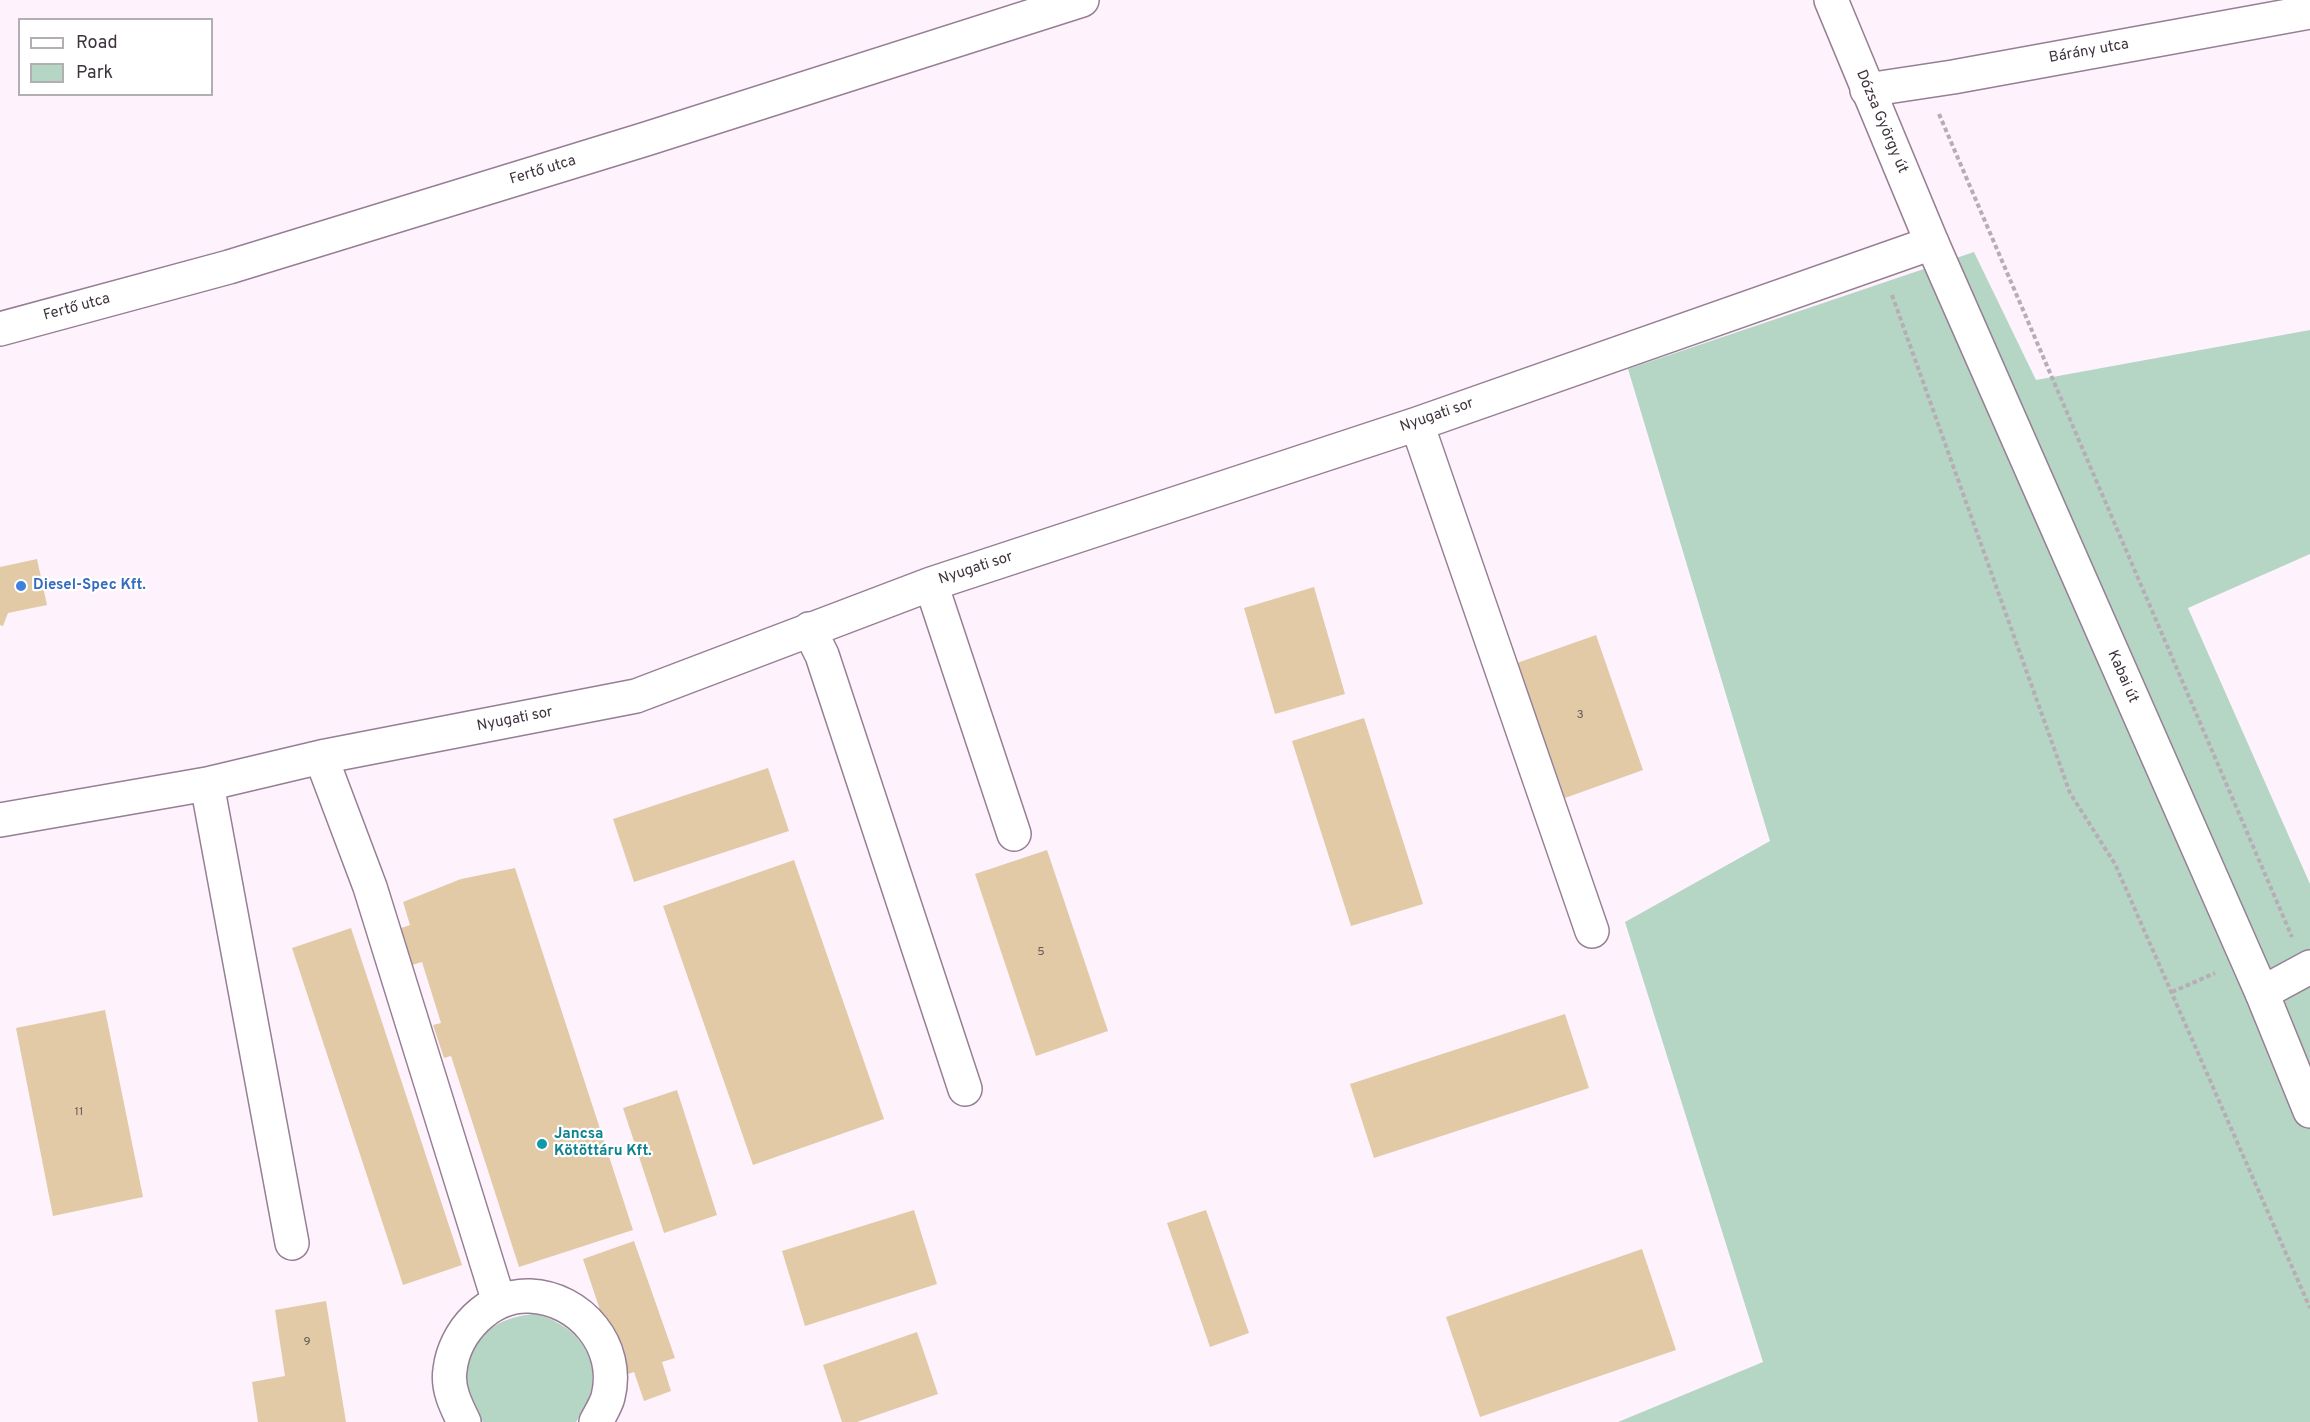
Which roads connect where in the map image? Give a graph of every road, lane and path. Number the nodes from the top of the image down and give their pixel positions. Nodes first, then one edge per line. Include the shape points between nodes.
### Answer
1 (1082, 0) edge
2 (1831, 0) edge
3 (2310, 12) edge
4 (1925, 81) junction
5 (1867, 90) junction
6 (1932, 243) junction
7 (1881, 260) junction
8 (0, 329) edge
9 (1417, 424) junction
10 (931, 584) junction
11 (809, 629) junction
12 (321, 757) junction
13 (207, 784) junction
14 (0, 820) edge
15 (1014, 834) dead end
16 (1592, 931) dead end
17 (2309, 968) edge
18 (2262, 993) junction
19 (965, 1089) dead end
20 (2310, 1111) edge
21 (292, 1243) dead end
22 (499, 1302) junction
23 (2310, 1308) edge
24 (464, 1422) edge
25 (596, 1422) edge

1 - 8 street, Fertő utca via 229,267
2 - 5 street, Dózsa György út
3 - 4 street, Bárány utca
4 - 5 street, Bárány utca
4 - 17 path via 2292,938
5 - 6 street, Dózsa György út
6 - 7 street, Nyugati sor
6 - 18 street, Kabai út
7 - 9 street, Nyugati sor
7 - 23 path via 2070,793 2115,864
9 - 10 street, Nyugati sor
9 - 16 street
10 - 11 street, Nyugati sor
10 - 15 street
11 - 12 street, Nyugati sor via 636,696
11 - 19 street via 822,655
12 - 13 street, Nyugati sor
12 - 22 street via 370,887
13 - 14 street, Nyugati sor
13 - 21 street
17 - 18 street
18 - 20 street, Kabai út
22 - 24 street via 475,1318 457,1342 449,1371 453,1401
22 - 25 street via 528,1296 558,1301 583,1316 602,1340 610,1368 608,1397

